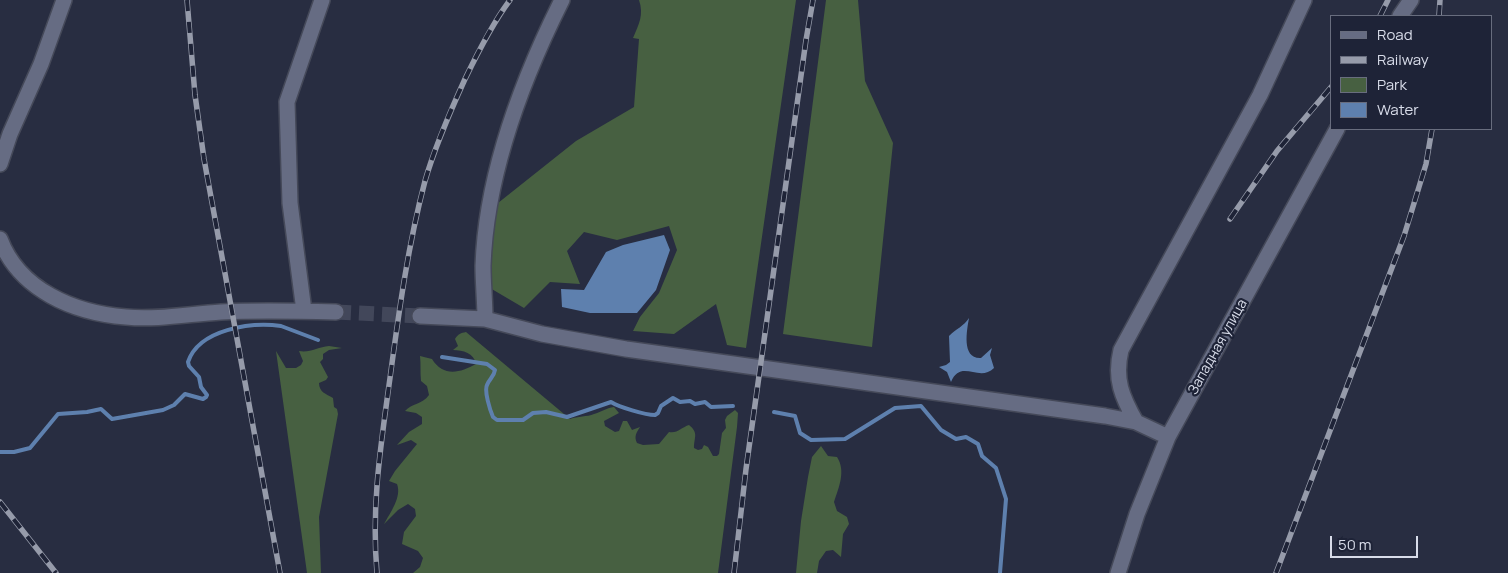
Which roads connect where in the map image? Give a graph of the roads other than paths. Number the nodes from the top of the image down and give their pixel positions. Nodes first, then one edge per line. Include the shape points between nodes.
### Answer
1 (64, 0) edge
2 (322, 0) edge
3 (562, 0) edge
4 (1304, 0) edge
5 (1411, 0) edge
6 (1401, 15) edge
7 (1337, 130) edge
8 (0, 164) edge
9 (0, 239) edge
10 (304, 311) junction
11 (336, 312) tunnel mouth
12 (420, 316) tunnel mouth
13 (485, 319) junction
14 (1136, 422) junction
15 (1168, 437) junction
16 (1118, 573) edge

1 - 8 street
2 - 10 street via 287,102 290,203
3 - 13 street via 524,86 494,187 483,267
4 - 14 street via 1260,95 1120,350 1120,388
5 - 6 street
7 - 15 street, Западная улица
9 - 10 street via 15,268 25,278 52,296 92,312 141,318
10 - 11 street
12 - 13 street
13 - 14 street via 518,329 626,349
14 - 15 street
15 - 16 street, Западная улица via 1137,514

